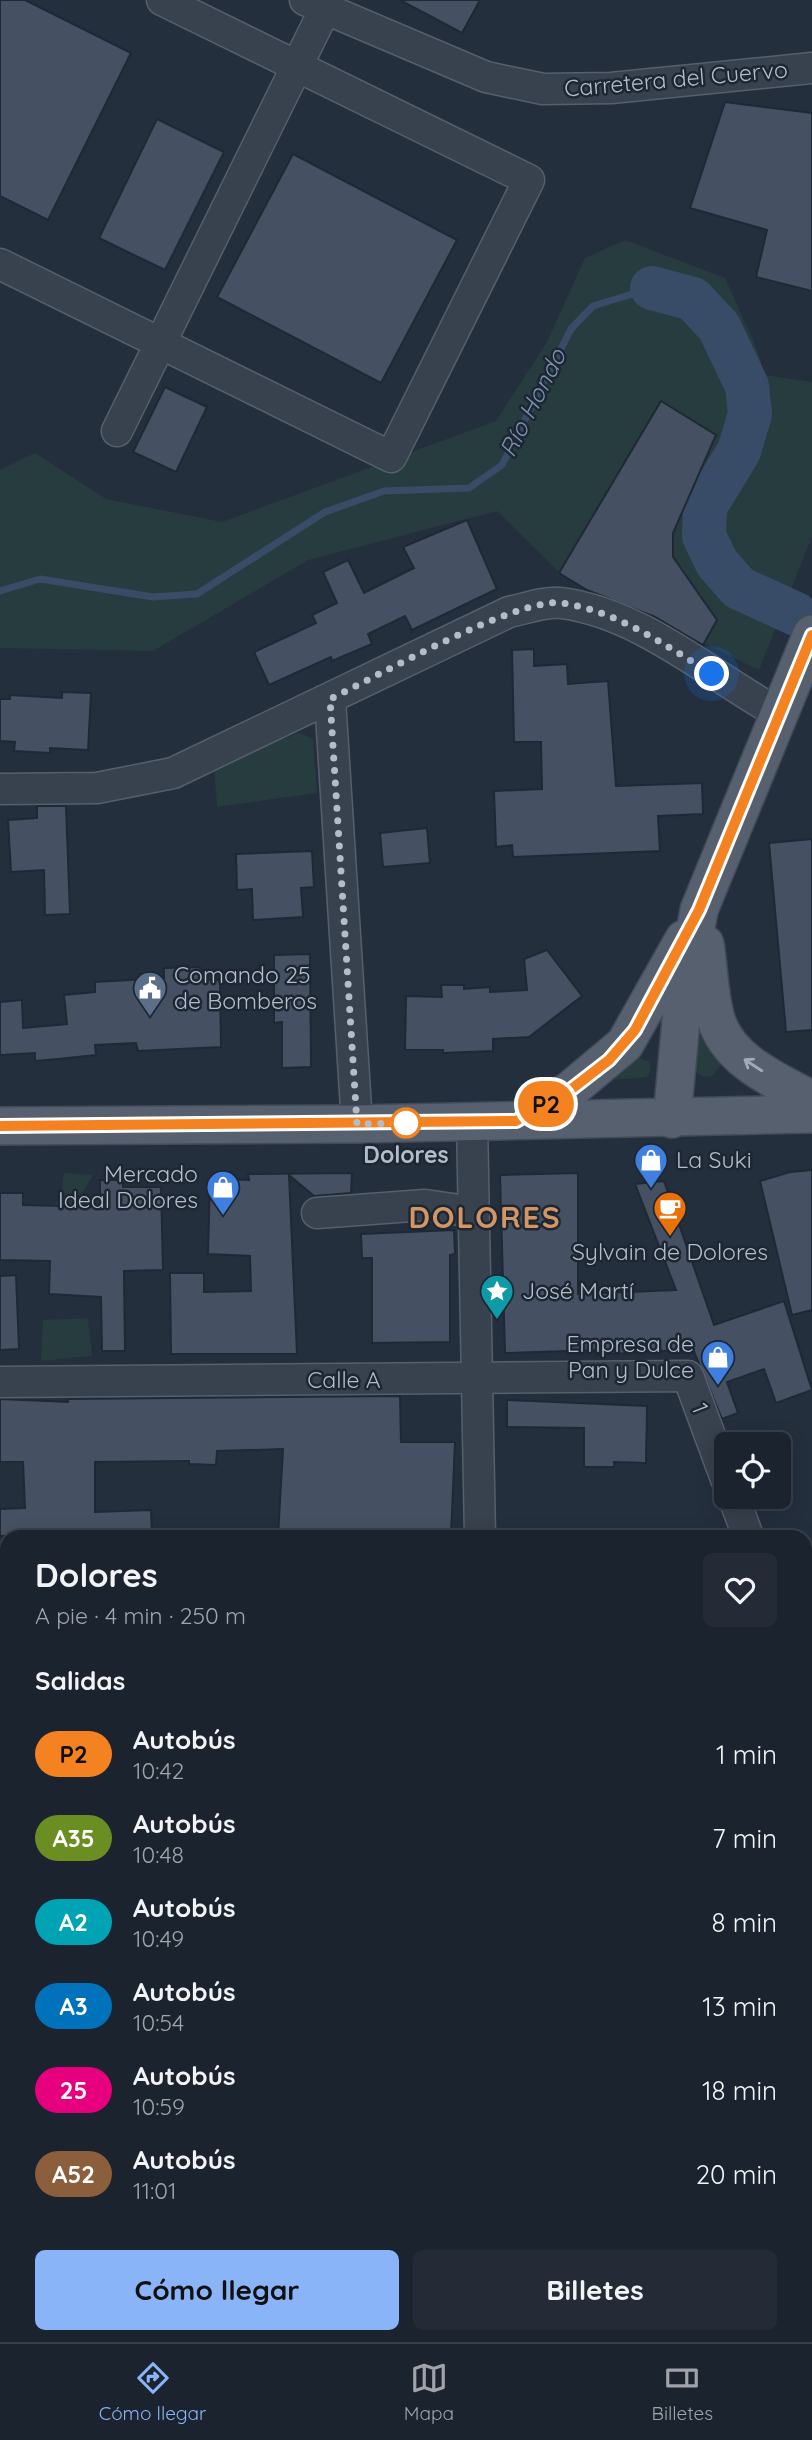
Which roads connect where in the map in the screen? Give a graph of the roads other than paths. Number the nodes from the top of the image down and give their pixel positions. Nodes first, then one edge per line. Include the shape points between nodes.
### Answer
1 (162, 0) edge
2 (315, 5) edge
3 (297, 66) junction
4 (812, 68) edge
5 (0, 264) edge
6 (160, 343) junction
7 (117, 431) dead end
8 (812, 634) edge
9 (330, 699) junction
10 (780, 714) junction
11 (0, 789) edge
12 (699, 910) junction
13 (812, 1100) edge
14 (812, 1114) edge
15 (672, 1119) junction
16 (516, 1121) junction
17 (472, 1122) junction
18 (357, 1124) junction
19 (0, 1126) edge
20 (474, 1212) junction
21 (317, 1213) dead end
22 (688, 1376) joint
23 (476, 1379) junction
24 (0, 1382) edge
25 (714, 1446) edge
26 (738, 1509) edge
27 (480, 1530) edge
28 (746, 1530) edge

1 - 3 street
2 - 3 street
2 - 4 street, Carretera del Cuervo via 486,77 543,89 611,88
3 - 6 street
3 - 6 street via 529,180 391,457
5 - 6 street
6 - 7 street
8 - 10 main road
9 - 10 street via 509,612 560,603 641,630
9 - 11 street via 173,773 97,788
9 - 18 street
10 - 12 main road
13 -> 12 main road via 745,1060 727,1042 716,1020
12 - 15 main road via 682,1009
12 - 16 main road via 625,1044 569,1091
14 - 15 main road
15 - 16 main road
16 - 17 main road
17 - 18 main road
17 - 20 street
18 - 19 main road
20 - 21 street via 425,1205
20 - 23 street
22 - 23 street, Calle A
22 - 25 street, 1
23 - 24 street, Calle A
23 - 27 street
26 - 28 street

